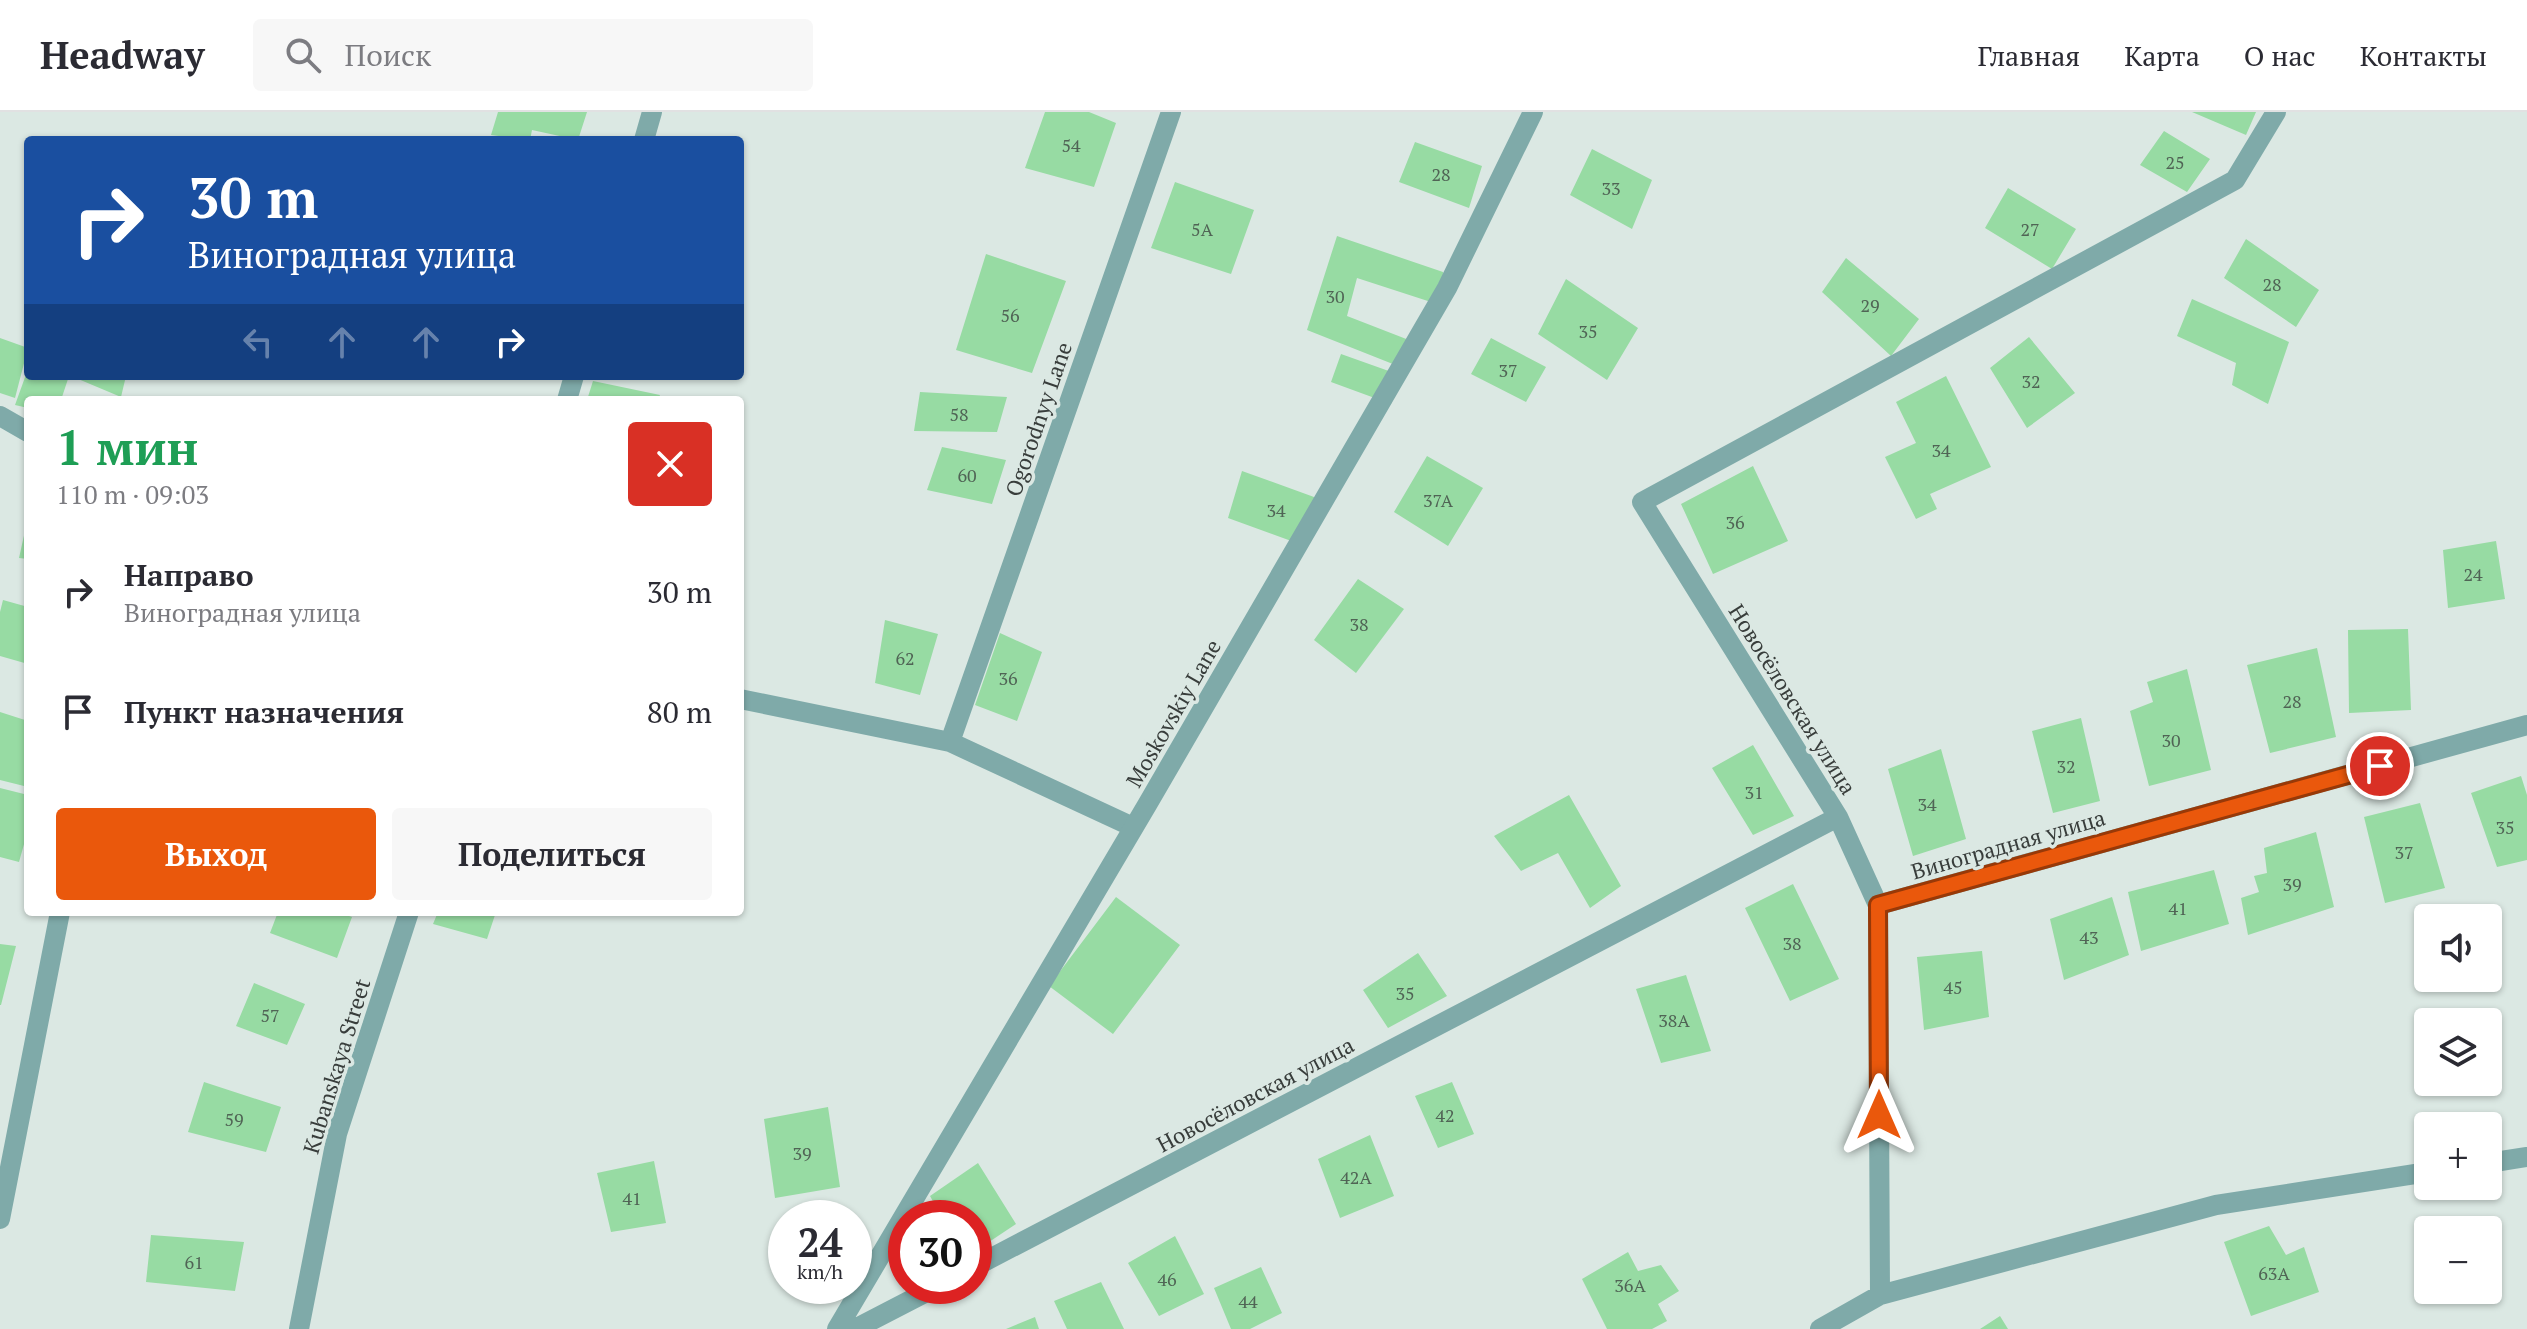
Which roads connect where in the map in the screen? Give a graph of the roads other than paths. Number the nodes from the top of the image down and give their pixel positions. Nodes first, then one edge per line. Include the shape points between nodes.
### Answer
1 (652, 112) edge
2 (1171, 112) edge
3 (1533, 112) edge
4 (2276, 112) edge
5 (645, 136) edge
6 (0, 416) edge
7 (24, 430) edge
8 (744, 700) edge
9 (2527, 725) edge
10 (950, 742) junction
11 (1838, 817) junction
12 (1133, 827) junction
13 (1878, 905) junction
14 (59, 916) edge
15 (408, 916) edge
16 (2527, 1157) edge
17 (2502, 1161) edge
18 (2414, 1174) edge
19 (0, 1219) edge
20 (992, 1258) edge
21 (1880, 1295) junction
22 (903, 1304) edge
23 (299, 1329) edge
24 (837, 1329) edge
25 (855, 1329) edge
26 (1820, 1329) edge

1 - 5 street
2 - 10 street, Ogorodnyy Lane
3 - 12 street, Moskovskiy Lane via 1447,288
4 - 11 street, Новосёловская улица via 2235,180 1642,502
6 - 7 street
8 - 10 street
9 - 13 street, Виноградная улица
10 - 12 street
11 - 13 street
11 - 20 street, Новосёловская улица
12 - 24 street, Moskovskiy Lane
13 - 21 street
14 - 19 street
15 - 23 street, Kubanskaya Street via 337,1134
16 - 17 street
18 - 21 street via 2216,1205
21 - 26 street
22 - 25 street

